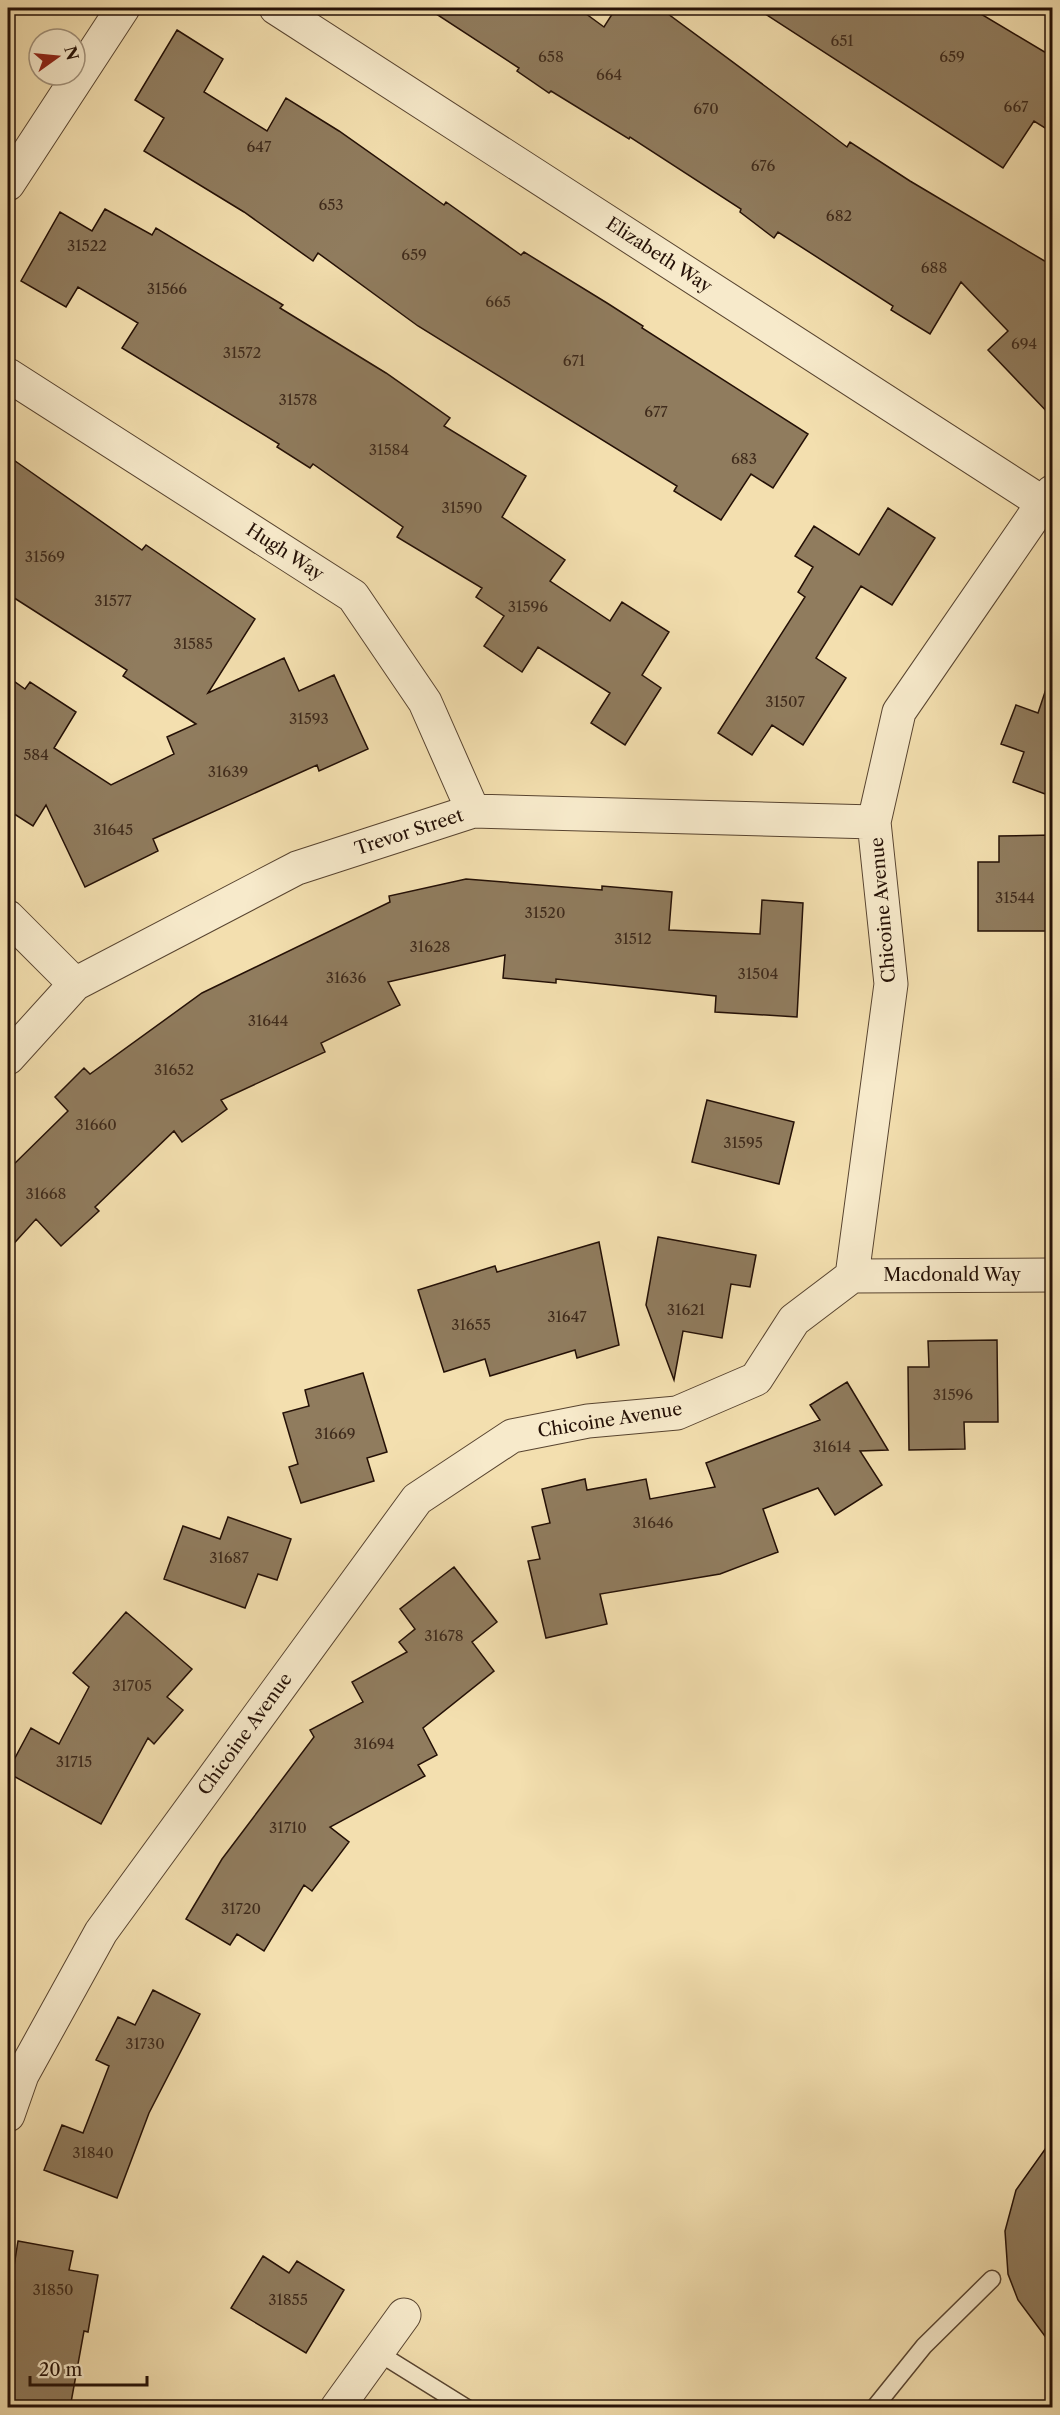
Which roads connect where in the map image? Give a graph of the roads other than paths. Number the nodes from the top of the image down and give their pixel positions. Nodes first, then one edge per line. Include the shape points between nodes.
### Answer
1 (123, 8) edge
2 (276, 8) edge
3 (8, 184) edge
4 (8, 375) edge
5 (1048, 497) edge
6 (473, 811) junction
7 (874, 822) junction
8 (8, 917) edge
9 (75, 984) junction
10 (8, 1058) edge
11 (1053, 1275) edge
12 (852, 1276) junction
13 (8, 2115) edge
14 (993, 2279) dead end
15 (404, 2315) dead end
16 (377, 2352) junction
17 (338, 2408) edge
18 (467, 2408) edge
19 (874, 2408) edge

1 - 3 street
2 - 5 street, Elizabeth Way
4 - 6 street, Hugh Way via 353,596 425,702
5 - 7 street, Chicoine Avenue via 899,712
6 - 7 street, Trevor Street
6 - 9 street, Trevor Street via 297,868
7 - 12 street, Chicoine Avenue via 891,984
8 - 9 street
9 - 10 street, Trevor Street
11 - 12 street, Macdonald Way
12 - 13 street, Chicoine Avenue via 794,1320 756,1379 677,1413 588,1421 512,1437 417,1499 100,1932 22,2076
14 - 19 lane via 924,2346
15 - 16 street
16 - 17 street
16 - 18 lane

